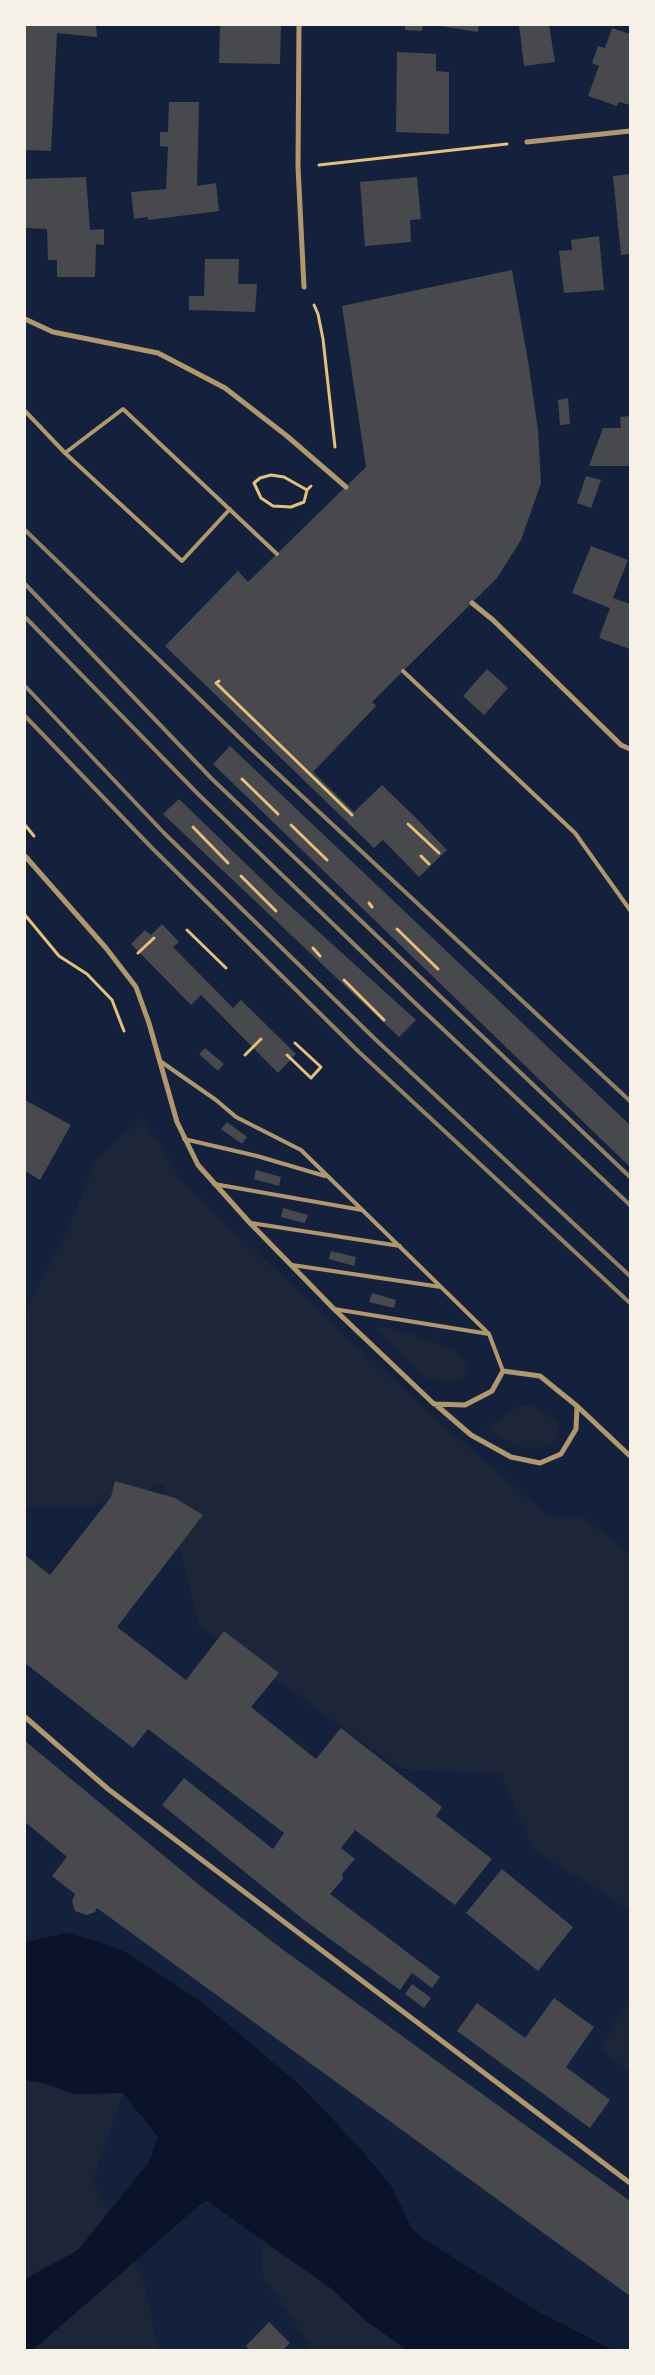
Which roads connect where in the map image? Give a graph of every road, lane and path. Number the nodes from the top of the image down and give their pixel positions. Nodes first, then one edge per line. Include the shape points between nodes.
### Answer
1 (300, 25) edge
2 (630, 131) edge
3 (527, 142) joint
4 (298, 167) junction
5 (304, 286) joint
6 (25, 319) edge
7 (25, 411) edge
8 (65, 453) junction
9 (325, 469) junction
10 (346, 487) dead end
11 (306, 490) junction
12 (230, 508) junction
13 (276, 554) dead end
14 (472, 603) dead end
15 (403, 671) dead end
16 (219, 681) dead end
17 (630, 749) edge
18 (242, 779) dead end
19 (278, 814) dead end
20 (352, 815) dead end
21 (408, 824) dead end
22 (291, 825) dead end
23 (193, 828) dead end
24 (439, 854) dead end
25 (25, 856) edge
26 (421, 856) dead end
27 (327, 860) dead end
28 (228, 863) dead end
29 (429, 864) dead end
30 (241, 876) dead end
31 (369, 903) dead end
32 (372, 907) dead end
33 (630, 910) edge
34 (276, 912) dead end
35 (25, 915) edge
36 (397, 929) dead end
37 (187, 930) dead end
38 (154, 938) dead end
39 (313, 948) dead end
40 (138, 954) dead end
41 (320, 956) dead end
42 (226, 968) dead end
43 (438, 969) dead end
44 (344, 980) dead end
45 (384, 1020) dead end
46 (124, 1031) dead end
47 (262, 1039) dead end
48 (295, 1043) dead end
49 (245, 1055) dead end
50 (287, 1055) dead end
51 (160, 1060) junction
52 (183, 1139) junction
53 (327, 1176) junction
54 (213, 1184) junction
55 (362, 1210) junction
56 (250, 1223) junction
57 (400, 1246) junction
58 (291, 1265) junction
59 (441, 1287) junction
60 (334, 1309) junction
61 (489, 1334) junction
62 (503, 1371) junction
63 (434, 1404) junction
64 (576, 1406) junction
65 (630, 1456) edge
66 (25, 1717) edge
67 (630, 2183) edge

1 - 4 street
2 - 3 street
3 - 4 path
4 - 5 street
5 - 9 path via 318,314 323,339 336,448 336,457
6 - 9 street via 53,332 158,354 224,388
7 - 8 lane
8 - 12 lane via 123,409
8 - 12 lane via 182,561
9 - 10 street
9 - 11 path
11 - 11 path via 284,477 271,475 254,483 261,498 273,506 292,507 304,502
12 - 13 lane
14 - 17 street via 621,745
15 - 33 lane via 575,833
16 - 20 path via 216,683
18 - 19 path
21 - 24 path
22 - 27 path
23 - 28 path
25 - 51 street via 106,948 136,988
26 - 29 path
30 - 34 path
31 - 32 path
35 - 46 path via 59,956 87,974 112,1000
36 - 43 path
37 - 42 path
38 - 40 path
39 - 41 path
44 - 45 path
47 - 49 path
48 - 50 path via 321,1068 311,1078
51 - 52 street
51 - 53 lane via 236,1117 301,1150
52 - 53 lane
52 - 54 street
53 - 55 lane
54 - 55 lane
54 - 56 street
55 - 57 lane
56 - 57 lane
56 - 58 street
57 - 59 lane
58 - 59 lane
58 - 60 street
59 - 61 lane
60 - 61 lane
60 - 63 street
61 - 62 lane
62 - 63 street via 492,1391 465,1404
62 - 64 street via 540,1376
63 - 64 street via 471,1436 511,1457 540,1463 561,1454 576,1429
64 - 65 street
66 - 67 street via 108,1789

